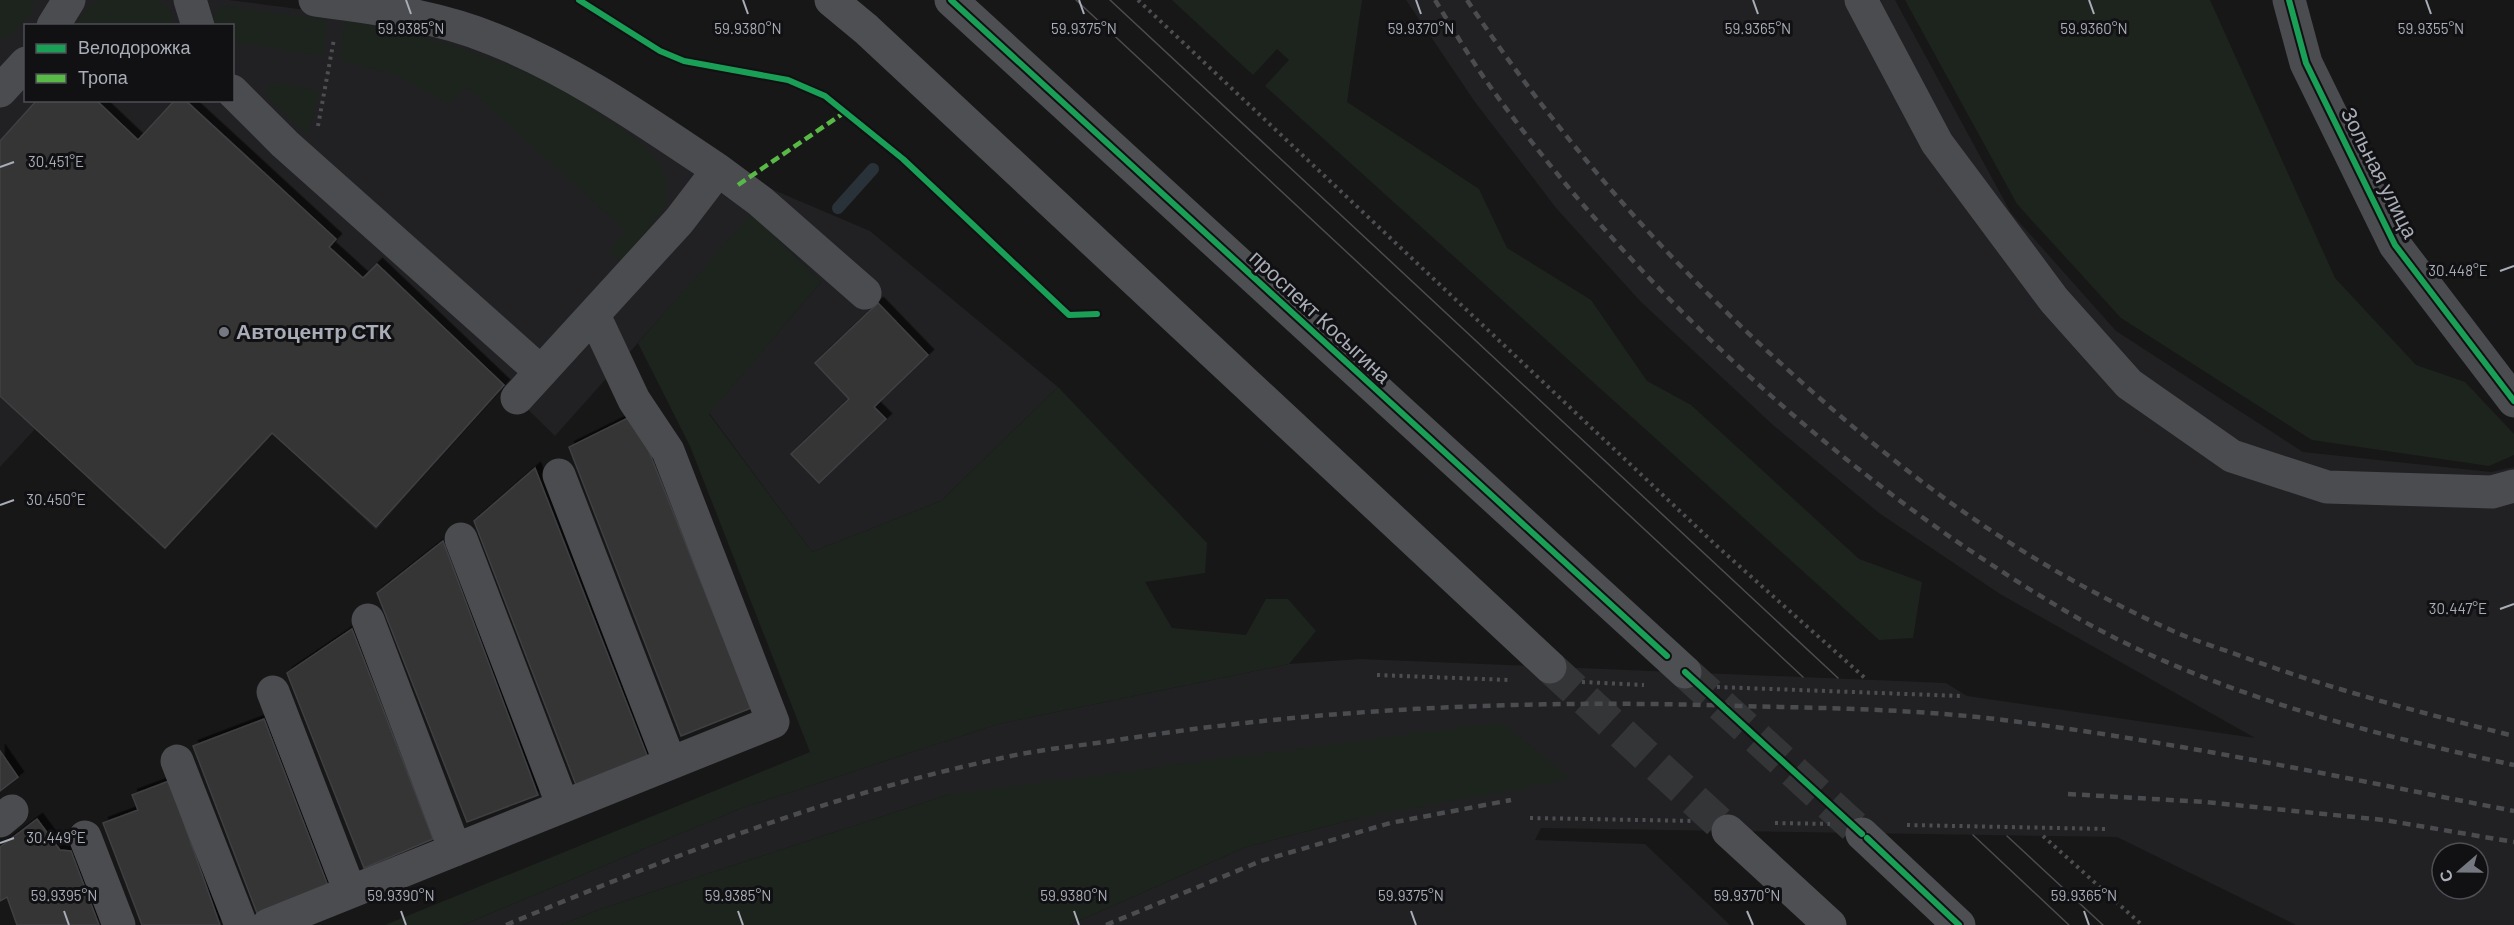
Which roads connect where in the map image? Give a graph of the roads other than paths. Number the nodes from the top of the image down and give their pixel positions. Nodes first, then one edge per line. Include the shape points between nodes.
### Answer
1 (69, 0) edge
2 (190, 0) edge
3 (831, 0) edge
4 (951, 0) edge
5 (1861, 0) edge
6 (2289, 0) edge
7 (327, 2) edge
8 (54, 24) edge
9 (197, 24) edge
10 (24, 65) edge
11 (0, 91) edge
12 (234, 93) edge
13 (718, 170) junction
14 (866, 293) dead end
15 (594, 315) junction
16 (541, 372) junction
17 (517, 398) dead end
18 (2514, 401) edge
19 (559, 475) dead end
20 (2514, 486) edge
21 (461, 538) dead end
22 (368, 620) dead end
23 (1550, 667) tunnel mouth
24 (1685, 672) tunnel mouth
25 (273, 692) dead end
26 (177, 761) dead end
27 (670, 763) junction
28 (563, 806) junction
29 (1717, 826) tunnel mouth
30 (1865, 830) tunnel mouth
31 (85, 837) dead end
32 (455, 850) junction
33 (350, 892) junction
34 (118, 925) edge
35 (241, 925) edge
36 (268, 925) edge
37 (1830, 925) edge
38 (1959, 925) edge

1 - 8 street
2 - 9 street
3 - 23 main road
4 - 24 main road, проспект Косыгина
5 - 20 street via 1937,143 2054,300 2129,384 2232,456 2327,487 2492,492
6 - 18 street, Зольная улица via 2306,63 2395,246
7 - 13 street via 418,15 493,39 568,74
10 - 11 street
12 - 16 street
13 - 14 street via 760,201
13 - 15 street
15 - 16 street
15 - 27 street via 634,400 668,451 773,722
16 - 17 street
19 - 27 street
21 - 28 street
22 - 32 street
25 - 33 street
26 - 35 street
27 - 28 street
28 - 32 street
29 - 37 main road
30 - 38 main road
31 - 34 street
32 - 33 street
33 - 36 street

